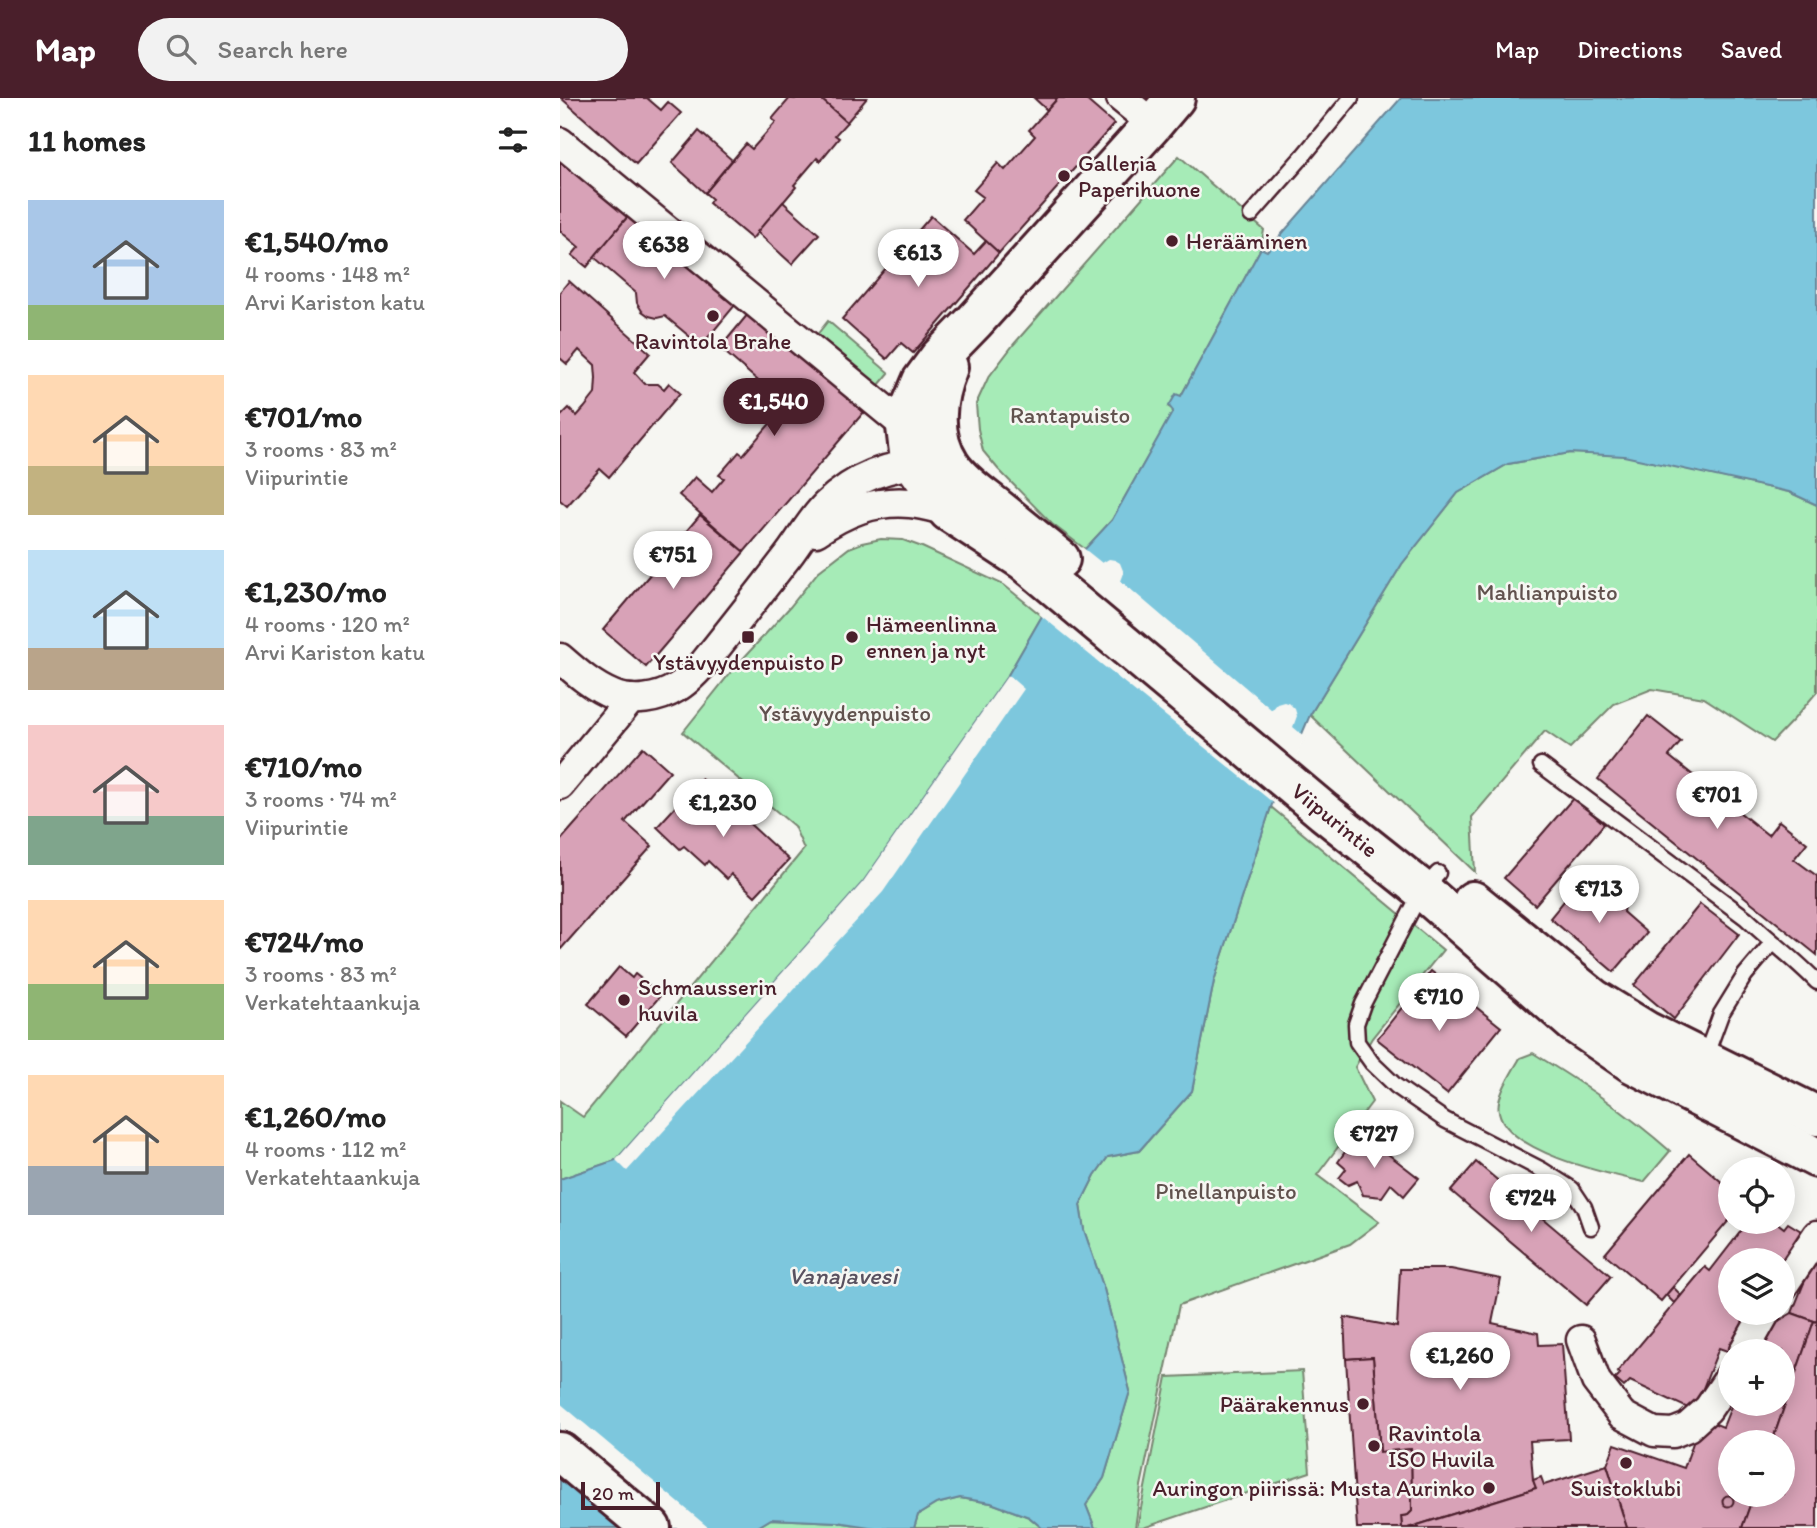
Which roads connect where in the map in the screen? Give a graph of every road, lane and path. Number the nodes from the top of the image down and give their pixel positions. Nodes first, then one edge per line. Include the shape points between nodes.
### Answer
1 (1121, 98) edge
2 (1351, 98) edge
3 (1164, 111) edge
4 (560, 142) edge
5 (1251, 215) dead end
6 (921, 421) junction
7 (932, 464) junction
8 (876, 471) junction
9 (880, 504) junction
10 (948, 511) junction
11 (793, 551) junction
12 (1031, 551) junction
13 (560, 658) edge
14 (631, 699) junction
15 (1541, 765) dead end
16 (560, 785) edge
17 (1430, 881) junction
18 (1772, 943) junction
19 (1817, 982) edge
20 (1697, 1076) junction
21 (1817, 1115) edge
22 (1817, 1158) edge
23 (1591, 1227) dead end
24 (1817, 1235) edge
25 (1795, 1268) edge
26 (1581, 1340) dead end
27 (1718, 1394) edge
28 (560, 1452) edge
29 (651, 1528) edge

1 - 3 street
2 - 5 lane
3 - 6 main road via 974,323
4 - 6 street
6 - 7 main road via 941,445
6 - 8 street
7 - 8 street
7 - 9 street via 905,479
7 - 10 main road, Viipurintie
7 - 12 main road, Viipurintie via 969,486
8 - 11 street via 826,506
9 - 10 street via 911,503
9 - 11 street via 847,513
10 - 12 main road, Viipurintie
11 - 14 street via 692,675 675,689
12 - 17 main road, Viipurintie
13 - 14 street via 600,688
14 - 16 street
15 - 18 lane via 1746,918
17 - 20 main road, Viipurintie via 1574,1023 1632,1063
17 - 23 lane via 1363,1004 1356,1024 1357,1042 1396,1086 1445,1120 1572,1189
18 - 19 lane
18 - 20 lane via 1721,1014
20 - 21 main road, Viipurintie
20 - 22 main road, Viipurintie
24 - 25 street
26 - 27 street via 1596,1381 1622,1415 1654,1432 1673,1433 1688,1427
28 - 29 main road

